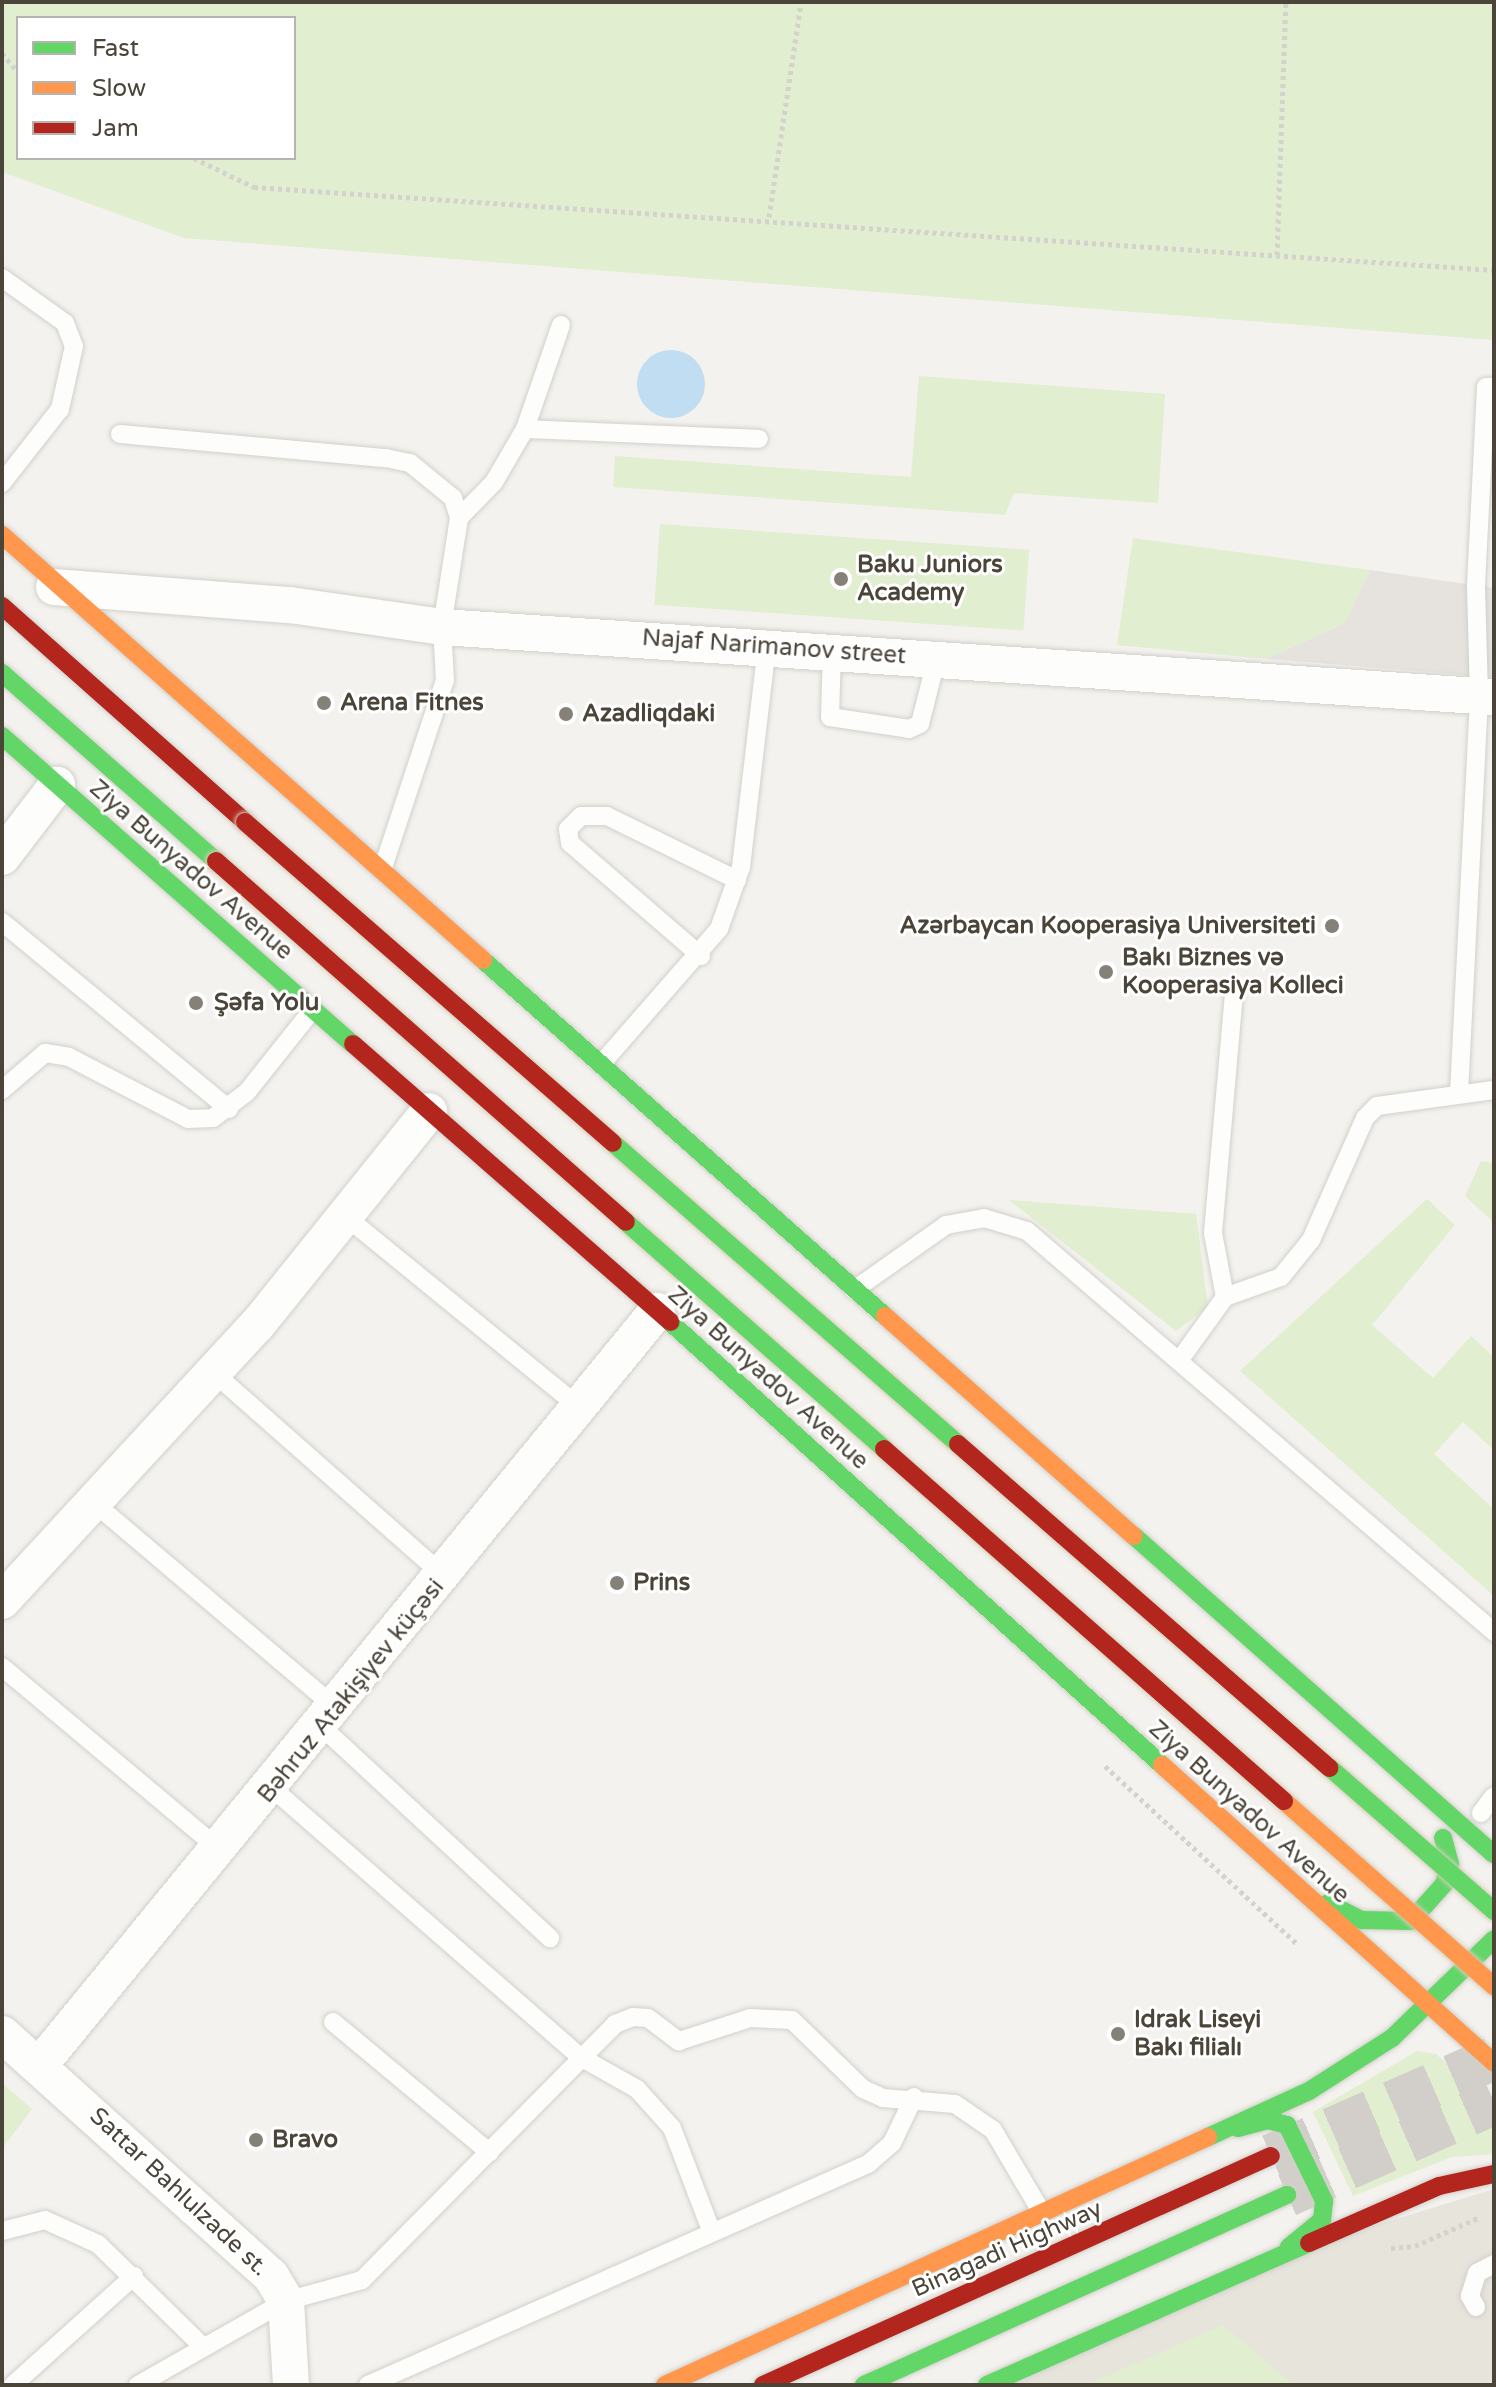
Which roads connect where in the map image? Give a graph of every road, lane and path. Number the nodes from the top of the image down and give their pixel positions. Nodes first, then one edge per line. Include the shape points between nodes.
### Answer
1 (801, 2) edge
2 (1286, 2) edge
3 (2, 53) edge
4 (16, 70) edge
5 (198, 160) edge
6 (769, 217) junction
7 (1277, 255) junction
8 (1494, 270) edge
9 (2, 278) edge
10 (561, 325) dead end
11 (1494, 387) edge
12 (525, 429) junction
13 (120, 434) dead end
14 (759, 439) dead end
15 (2, 483) edge
16 (459, 518) junction
17 (2, 535) edge
18 (54, 587) junction
19 (2, 606) edge
20 (442, 627) junction
21 (767, 645) junction
22 (832, 650) junction
23 (937, 657) junction
24 (2, 673) edge
25 (1487, 696) edge
26 (2, 736) edge
27 (57, 785) junction
28 (2, 857) edge
29 (383, 867) junction
30 (737, 880) junction
31 (2, 922) edge
32 (701, 956) junction
33 (1234, 995) dead end
34 (313, 1009) junction
35 (602, 1063) junction
36 (2, 1090) edge
37 (1494, 1090) edge
38 (1459, 1093) junction
39 (229, 1109) junction
40 (429, 1111) junction
41 (345, 1216) junction
42 (854, 1290) junction
43 (1225, 1297) junction
44 (657, 1311) junction
45 (1181, 1358) junction
46 (214, 1373) junction
47 (580, 1408) junction
48 (93, 1502) junction
49 (445, 1577) junction
50 (2, 1601) edge
51 (1494, 1632) edge
52 (2, 1667) edge
53 (330, 1718) junction
54 (1400, 1775) junction
55 (272, 1788) junction
56 (1494, 1796) edge
57 (1488, 1818) edge
58 (220, 1850) junction
59 (1494, 1854) edge
60 (1281, 1874) junction
61 (1253, 1905) dead end
62 (1494, 1911) edge
63 (550, 1938) dead end
64 (1494, 1939) edge
65 (1298, 1945) dead end
66 (1476, 1957) junction
67 (1494, 1986) edge
68 (1468, 1996) dead end
69 (1429, 2006) junction
70 (1472, 2017) dead end
71 (333, 2022) dead end
72 (2, 2034) edge
73 (1494, 2051) edge
74 (582, 2058) junction
75 (1494, 2063) edge
76 (39, 2066) junction
77 (914, 2097) junction
78 (1218, 2134) junction
79 (490, 2153) junction
80 (1271, 2156) tunnel mouth
81 (1494, 2174) edge
82 (1287, 2195) tunnel mouth
83 (1043, 2215) junction
84 (1480, 2217) dead end
85 (711, 2230) junction
86 (2, 2231) edge
87 (1415, 2246) dead end
88 (1270, 2260) junction
89 (1494, 2264) edge
90 (134, 2276) junction
91 (286, 2301) junction
92 (1476, 2307) dead end
93 (203, 2347) junction
94 (13, 2385) edge
95 (138, 2385) edge
96 (291, 2385) edge
97 (368, 2385) edge
98 (665, 2385) edge
99 (763, 2385) edge
100 (864, 2385) edge
101 (987, 2385) edge

1 - 6 path
2 - 7 path
3 - 4 path
5 - 6 path via 254,187
6 - 7 path
7 - 8 path
9 - 15 lane via 65,323 74,346 60,409
10 - 12 lane
11 - 25 lane via 1486,387 1476,585
12 - 14 lane
12 - 16 lane via 494,482
13 - 16 lane via 410,463 453,498
16 - 20 lane
17 - 18 main road
18 - 20 street, Najaf Narimanov street via 290,605
18 - 29 main road
19 - 62 main road, bridge
20 - 21 street, Najaf Narimanov street
20 - 29 lane via 445,680 438,710
21 - 22 street, Najaf Narimanov street
21 - 30 lane
22 - 23 street, Najaf Narimanov street
22 - 23 lane via 830,717 909,729 920,724
23 - 25 street, Najaf Narimanov street
24 - 67 main road, Ziya Bunyadov Avenue, bridge
25 - 38 lane
26 - 27 main road, Ziya Bunyadov Avenue
27 - 28 street
27 - 34 main road, Ziya Bunyadov Avenue
29 - 35 main road
30 - 32 lane
30 - 32 lane via 607,816 581,816 568,829 570,843
31 - 39 lane
32 - 35 lane
33 - 43 lane via 1213,1233
34 - 39 lane
34 - 40 main road, Ziya Bunyadov Avenue
35 - 42 main road
36 - 39 lane via 45,1053 69,1057 188,1119
37 - 38 lane
38 - 43 lane via 1377,1106 1359,1129 1311,1240 1281,1277
40 - 41 street
40 - 44 main road, Ziya Bunyadov Avenue
41 - 46 street
41 - 47 lane
42 - 45 lane via 946,1225 984,1218 1027,1231
42 - 54 main road
43 - 45 lane
44 - 47 street, Bəhruz Atakişiyev küçəsi
44 - 60 main road, Ziya Bunyadov Avenue
45 - 51 lane
46 - 48 street
46 - 49 lane
47 - 49 street, Bəhruz Atakişiyev küçəsi
48 - 50 street
48 - 53 lane
49 - 53 street, Bəhruz Atakişiyev küçəsi
52 - 58 lane
53 - 55 street, Bəhruz Atakişiyev küçəsi
53 - 63 lane
54 - 57 main road
54 - 59 main road
54 - 60 main road via 1431,1813 1450,1864 1433,1903 1411,1921 1362,1920
55 - 58 street, Bəhruz Atakişiyev küçəsi
55 - 74 lane
56 - 57 lane
58 - 76 street, Bəhruz Atakişiyev küçəsi
60 - 69 main road, Ziya Bunyadov Avenue
61 - 65 path
64 - 66 main road
66 - 68 main road
66 - 69 main road
69 - 75 main road, Ziya Bunyadov Avenue
69 - 78 main road via 1342,2072
70 - 73 main road
71 - 79 lane
72 - 76 street, Sattar Bahlulzade st.
74 - 77 lane via 633,2017 648,2018 679,2041 774,2017 802,2027 863,2089 883,2098
74 - 79 lane
74 - 85 lane via 637,2089 672,2128
76 - 91 street, Sattar Bahlulzade st. via 271,2276
77 - 83 lane via 955,2104 993,2130
77 - 85 lane via 892,2143 868,2164
78 - 83 main road
78 - 88 main road via 1268,2120 1287,2125 1324,2201 1322,2220
79 - 91 lane via 362,2280
80 - 99 main road, Binagadi Highway
81 - 88 main road via 1439,2186
82 - 100 main road
83 - 98 main road
84 - 87 path
85 - 97 lane
86 - 90 lane via 45,2220 98,2244
88 - 101 main road
89 - 92 lane via 1472,2284
90 - 93 lane
90 - 94 lane
91 - 93 lane
91 - 96 street, Sattar Bahlulzade st.
93 - 95 lane

